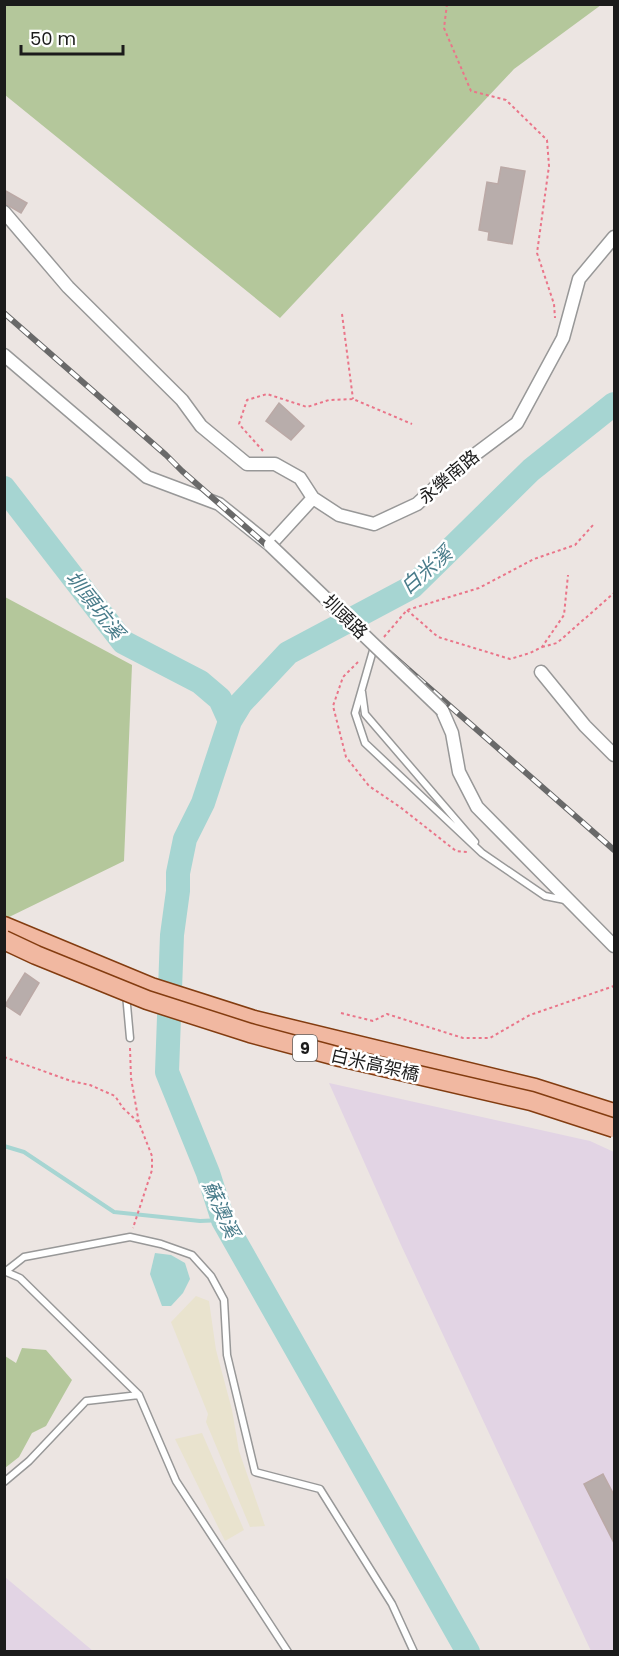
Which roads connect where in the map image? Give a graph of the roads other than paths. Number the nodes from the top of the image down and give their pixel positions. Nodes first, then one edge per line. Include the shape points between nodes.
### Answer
1 (4, 212) edge
2 (615, 237) edge
3 (4, 355) edge
4 (313, 498) junction
5 (270, 546) junction
6 (374, 647) dead end
7 (541, 672) dead end
8 (362, 687) junction
9 (615, 755) edge
10 (482, 853) junction
11 (568, 901) junction
12 (4, 926) edge
13 (4, 940) edge
14 (615, 946) edge
15 (128, 985) junction
16 (130, 1038) road end
17 (615, 1113) edge
18 (615, 1128) edge
19 (5, 1271) edge
20 (139, 1395) junction
21 (4, 1482) edge
22 (288, 1652) edge
23 (414, 1652) edge

1 - 4 street, 永樂南路 via 68,287 182,400 201,426 247,464 275,464 300,478
2 - 4 street, 永樂南路 via 579,279 564,338 517,423 417,504 374,524 339,515
3 - 5 street, 圳頭路 via 147,477 219,504
4 - 5 street
5 - 11 street, 圳頭路, bridge via 442,710 452,733 459,771 477,807
6 - 8 lane
7 - 9 street via 585,726
8 - 10 lane via 365,714
8 - 10 lane via 355,713 365,743
10 - 11 lane via 545,896
11 - 14 street, 圳頭路
12 - 15 main road, 白米高架橋 / 9
13 - 15 main road, 白米高架橋 / 9, bridge
15 - 16 lane
15 - 17 main road, 白米高架橋 / 9 via 254,1020 535,1088
15 - 18 main road, 白米高架橋 / 9, bridge via 250,1033 531,1101
19 - 20 lane via 20,1278
19 - 23 lane via 24,1257 130,1237 192,1255 211,1276 224,1300 227,1355 255,1472 320,1489 392,1604
20 - 21 lane via 86,1401
20 - 22 lane via 176,1481

